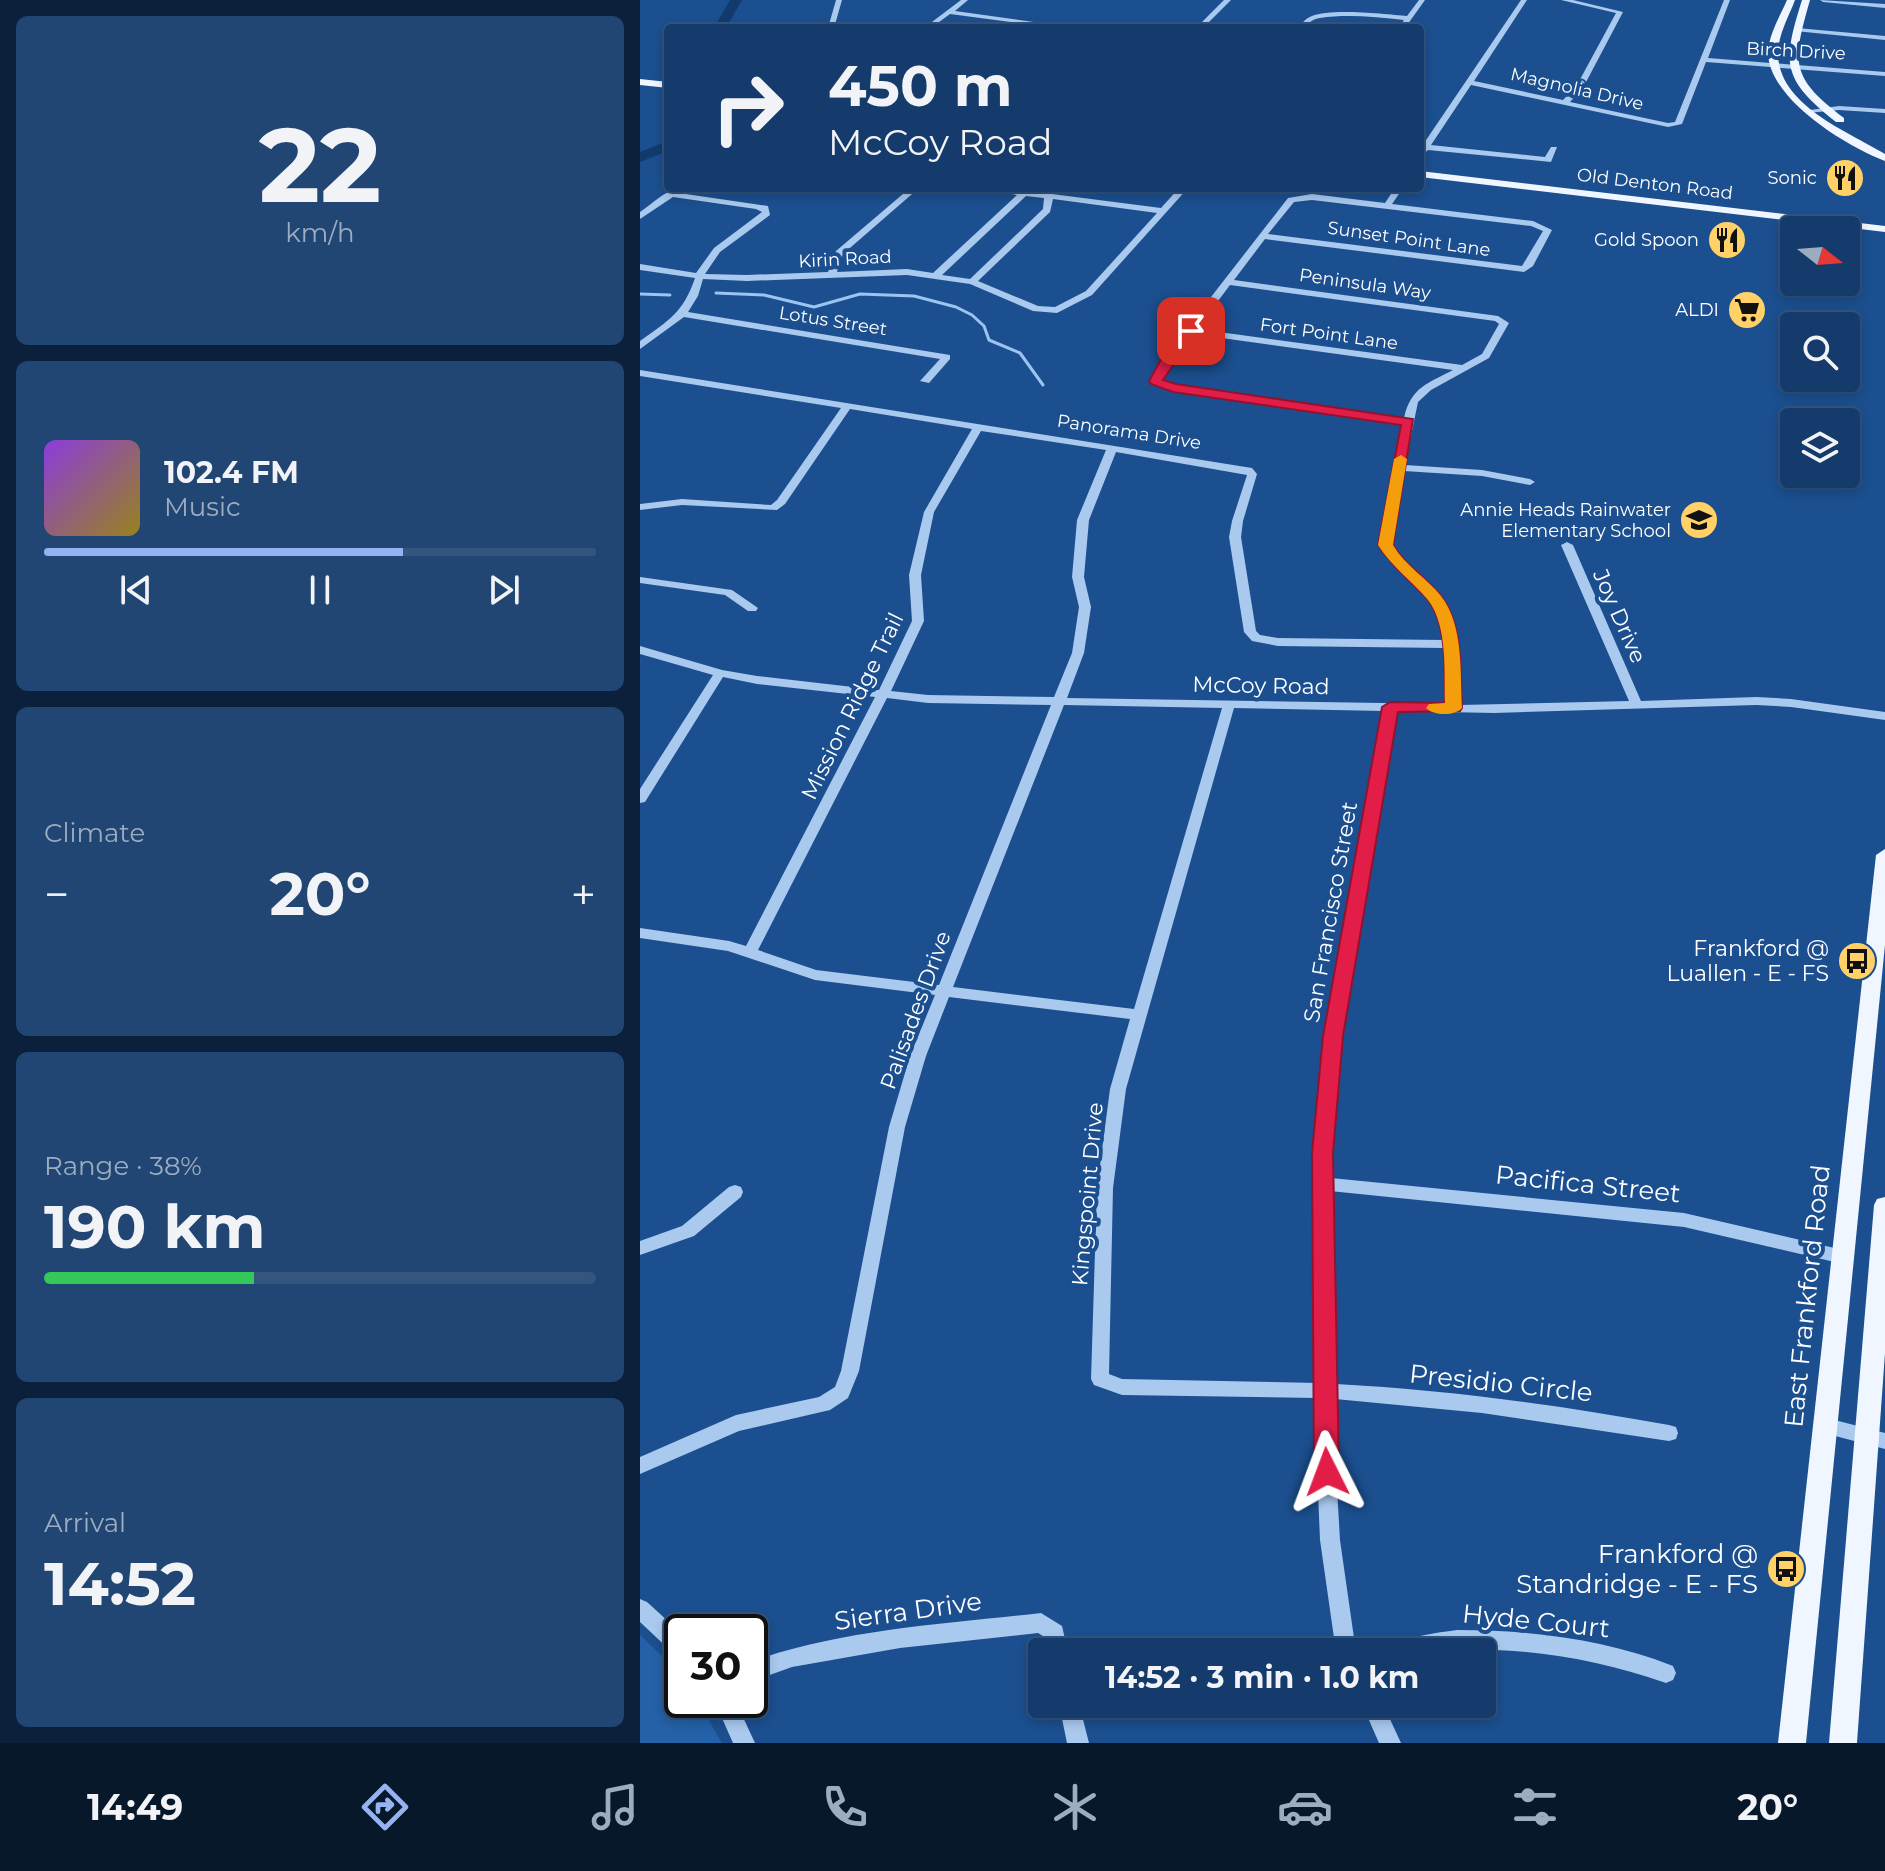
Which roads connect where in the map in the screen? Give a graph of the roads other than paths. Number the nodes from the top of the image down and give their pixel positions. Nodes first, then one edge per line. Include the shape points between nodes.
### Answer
1 (839, 0) edge
2 (965, 0) edge
3 (1228, 0) edge
4 (1422, 0) edge
5 (1524, 0) edge
6 (1564, 0) edge
7 (1727, 0) edge
8 (1791, 0) edge
9 (1806, 0) edge
10 (1823, 0) edge
11 (1885, 6) edge
12 (949, 12) junction
13 (1409, 18) junction
14 (832, 24) edge
15 (932, 24) edge
16 (1042, 24) edge
17 (1203, 24) edge
18 (1305, 24) edge
19 (1404, 24) edge
20 (1797, 30) junction
21 (1885, 38) edge
22 (1704, 60) junction
23 (1774, 67) junction
24 (1794, 67) junction
25 (1885, 74) edge
26 (640, 82) edge
27 (1469, 82) junction
28 (648, 88) edge
29 (1565, 103) junction
30 (1827, 110) junction
31 (1807, 111) junction
32 (1885, 111) edge
33 (1678, 124) junction
34 (1689, 129) dead end
35 (1885, 145) edge
36 (1426, 147) junction
37 (1554, 149) dead end
38 (1424, 150) edge
39 (1885, 158) edge
40 (1424, 175) edge
41 (1424, 182) edge
42 (673, 192) edge
43 (910, 192) edge
44 (1025, 192) edge
45 (1047, 192) edge
46 (1180, 192) edge
47 (1396, 192) edge
48 (670, 194) junction
49 (1387, 206) junction
50 (1163, 211) junction
51 (1691, 211) junction
52 (640, 216) edge
53 (1780, 225) edge
54 (1885, 229) edge
55 (1262, 236) junction
56 (1860, 236) edge
57 (1885, 239) edge
58 (640, 267) edge
59 (832, 275) junction
60 (700, 276) junction
61 (935, 276) junction
62 (972, 282) junction
63 (1228, 282) junction
64 (682, 314) junction
65 (1191, 331) junction
66 (640, 346) edge
67 (1462, 368) junction
68 (640, 373) edge
69 (925, 381) dead end
70 (847, 406) junction
71 (1408, 422) junction
72 (978, 427) junction
73 (1112, 448) junction
74 (1399, 468) junction
75 (1530, 482) dead end
76 (640, 507) edge
77 (1567, 545) dead end
78 (640, 580) edge
79 (752, 608) dead end
80 (1450, 644) junction
81 (640, 650) edge
82 (720, 673) junction
83 (883, 695) junction
84 (1058, 700) junction
85 (1636, 703) junction
86 (1229, 704) junction
87 (1390, 707) junction
88 (1454, 708) junction
89 (1885, 716) edge
90 (640, 799) edge
91 (1885, 855) edge
92 (1882, 912) edge
93 (640, 933) edge
94 (750, 952) junction
95 (944, 990) junction
96 (1140, 1015) junction
97 (1323, 1184) junction
98 (735, 1192) dead end
99 (1885, 1205) edge
100 (640, 1248) edge
101 (1843, 1257) junction
102 (1327, 1391) junction
103 (1823, 1425) junction
104 (1669, 1433) dead end
105 (1875, 1438) edge
106 (640, 1466) edge
107 (640, 1609) edge
108 (664, 1631) edge
109 (1056, 1638) edge
110 (1344, 1638) edge
111 (1496, 1641) edge
112 (768, 1666) edge
113 (1666, 1673) dead end
114 (732, 1718) edge
115 (1072, 1718) edge
116 (1378, 1718) edge
117 (744, 1743) edge
118 (1078, 1743) edge
119 (1390, 1743) edge
120 (1792, 1743) edge
121 (1843, 1743) edge

1 - 14 street
2 - 12 street
3 - 17 street
4 - 13 street
5 - 27 street
6 - 29 street via 1623,10
7 - 22 street
8 - 23 main road via 1774,47
9 - 20 main road
10 - 11 street
12 - 15 street
12 - 16 street
13 - 18 street via 1317,16
13 - 19 street
20 - 21 street
20 - 24 main road via 1791,49
22 - 23 street, Birch Drive
22 - 33 street
23 - 24 street, Birch Drive
23 - 31 main road
24 - 25 street, Birch Drive
24 - 30 main road via 1800,83
26 - 28 main road
27 - 29 street, Magnolia Drive
27 - 36 street
29 - 33 street, Magnolia Drive
30 - 31 street
30 - 32 street
30 - 35 main road
31 - 39 main road
33 - 34 street, Magnolia Drive
36 - 37 street via 1548,160
36 - 38 street
40 - 51 main road, Old Denton Road
41 - 51 main road, Old Denton Road
42 - 48 street
43 - 59 street via 839,253
44 - 61 street
45 - 50 street
45 - 62 street via 1047,210
46 - 50 street
47 - 49 street
48 - 52 street
48 - 60 street via 765,208 767,213 717,250
49 - 55 street via 1303,196 1291,200
49 - 55 street, Sunset Point Lane via 1548,230 1529,266 1514,269
50 - 62 street, Kirin Road via 1089,293 1064,308 1046,311
51 - 53 main road, Old Denton Road
51 - 54 main road, Old Denton Road
55 - 63 street
56 - 57 main road
58 - 60 street, Kirin Road
59 - 60 street, Kirin Road
59 - 61 street, Kirin Road via 889,271
60 - 64 street
61 - 62 street, Kirin Road
63 - 65 street
63 - 67 street, Peninsula Way via 1504,323 1491,351
64 - 66 street
64 - 69 street, Lotus Street via 947,357
65 - 67 street, Fort Point Lane
65 - 71 street via 1155,381 1173,388
67 - 71 street via 1420,393
68 - 70 street, Panorama Drive
70 - 72 street, Panorama Drive
70 - 76 street via 773,508 682,502
71 - 74 street
72 - 73 street, Panorama Drive
72 - 83 street, Mission Ridge Trail via 929,512 915,575 918,621
73 - 80 street, Panorama Drive via 1252,474 1235,533 1250,632 1256,638
73 - 84 street, Palisades Drive via 1083,520 1077,558 1084,623
74 - 75 street
74 - 80 street via 1386,545 1436,599
77 - 85 street, Joy Drive
78 - 79 street via 728,592
80 - 88 street
81 - 82 street, McCoy Road
82 - 83 street, McCoy Road
82 - 90 street
83 - 84 street, McCoy Road
83 - 94 street, Mission Ridge Trail
84 - 86 street, McCoy Road
84 - 95 street, Palisades Drive
85 - 88 street, McCoy Road
85 - 89 street, McCoy Road via 1791,703
86 - 87 street, McCoy Road
86 - 96 street, Kingspoint Drive
87 - 88 street, McCoy Road
87 - 97 street, San Francisco Street via 1333,1036 1324,1106
91 - 92 main road, East Frankford Road
92 - 101 main road, East Frankford Road
93 - 94 street
94 - 95 street via 815,975
95 - 96 street
95 - 106 street, Palisades Drive via 897,1127 842,1392 823,1404 736,1423
96 - 102 street, Kingspoint Drive via 1118,1089 1105,1188 1100,1379 1122,1387
97 - 101 street, Pacifica Street via 1684,1220
97 - 102 street, San Francisco Street
98 - 100 street via 688,1231
99 - 105 main road
101 - 103 main road, East Frankford Road
102 - 104 street, Presidio Circle via 1602,1420
102 - 110 street, San Francisco Street via 1330,1540
103 - 105 street
103 - 120 main road, East Frankford Road
105 - 121 main road
107 - 108 street
109 - 112 street, Sierra Drive via 1041,1623 900,1638
111 - 113 street, Hyde Court via 1607,1653
114 - 117 street
115 - 118 street
116 - 119 street

